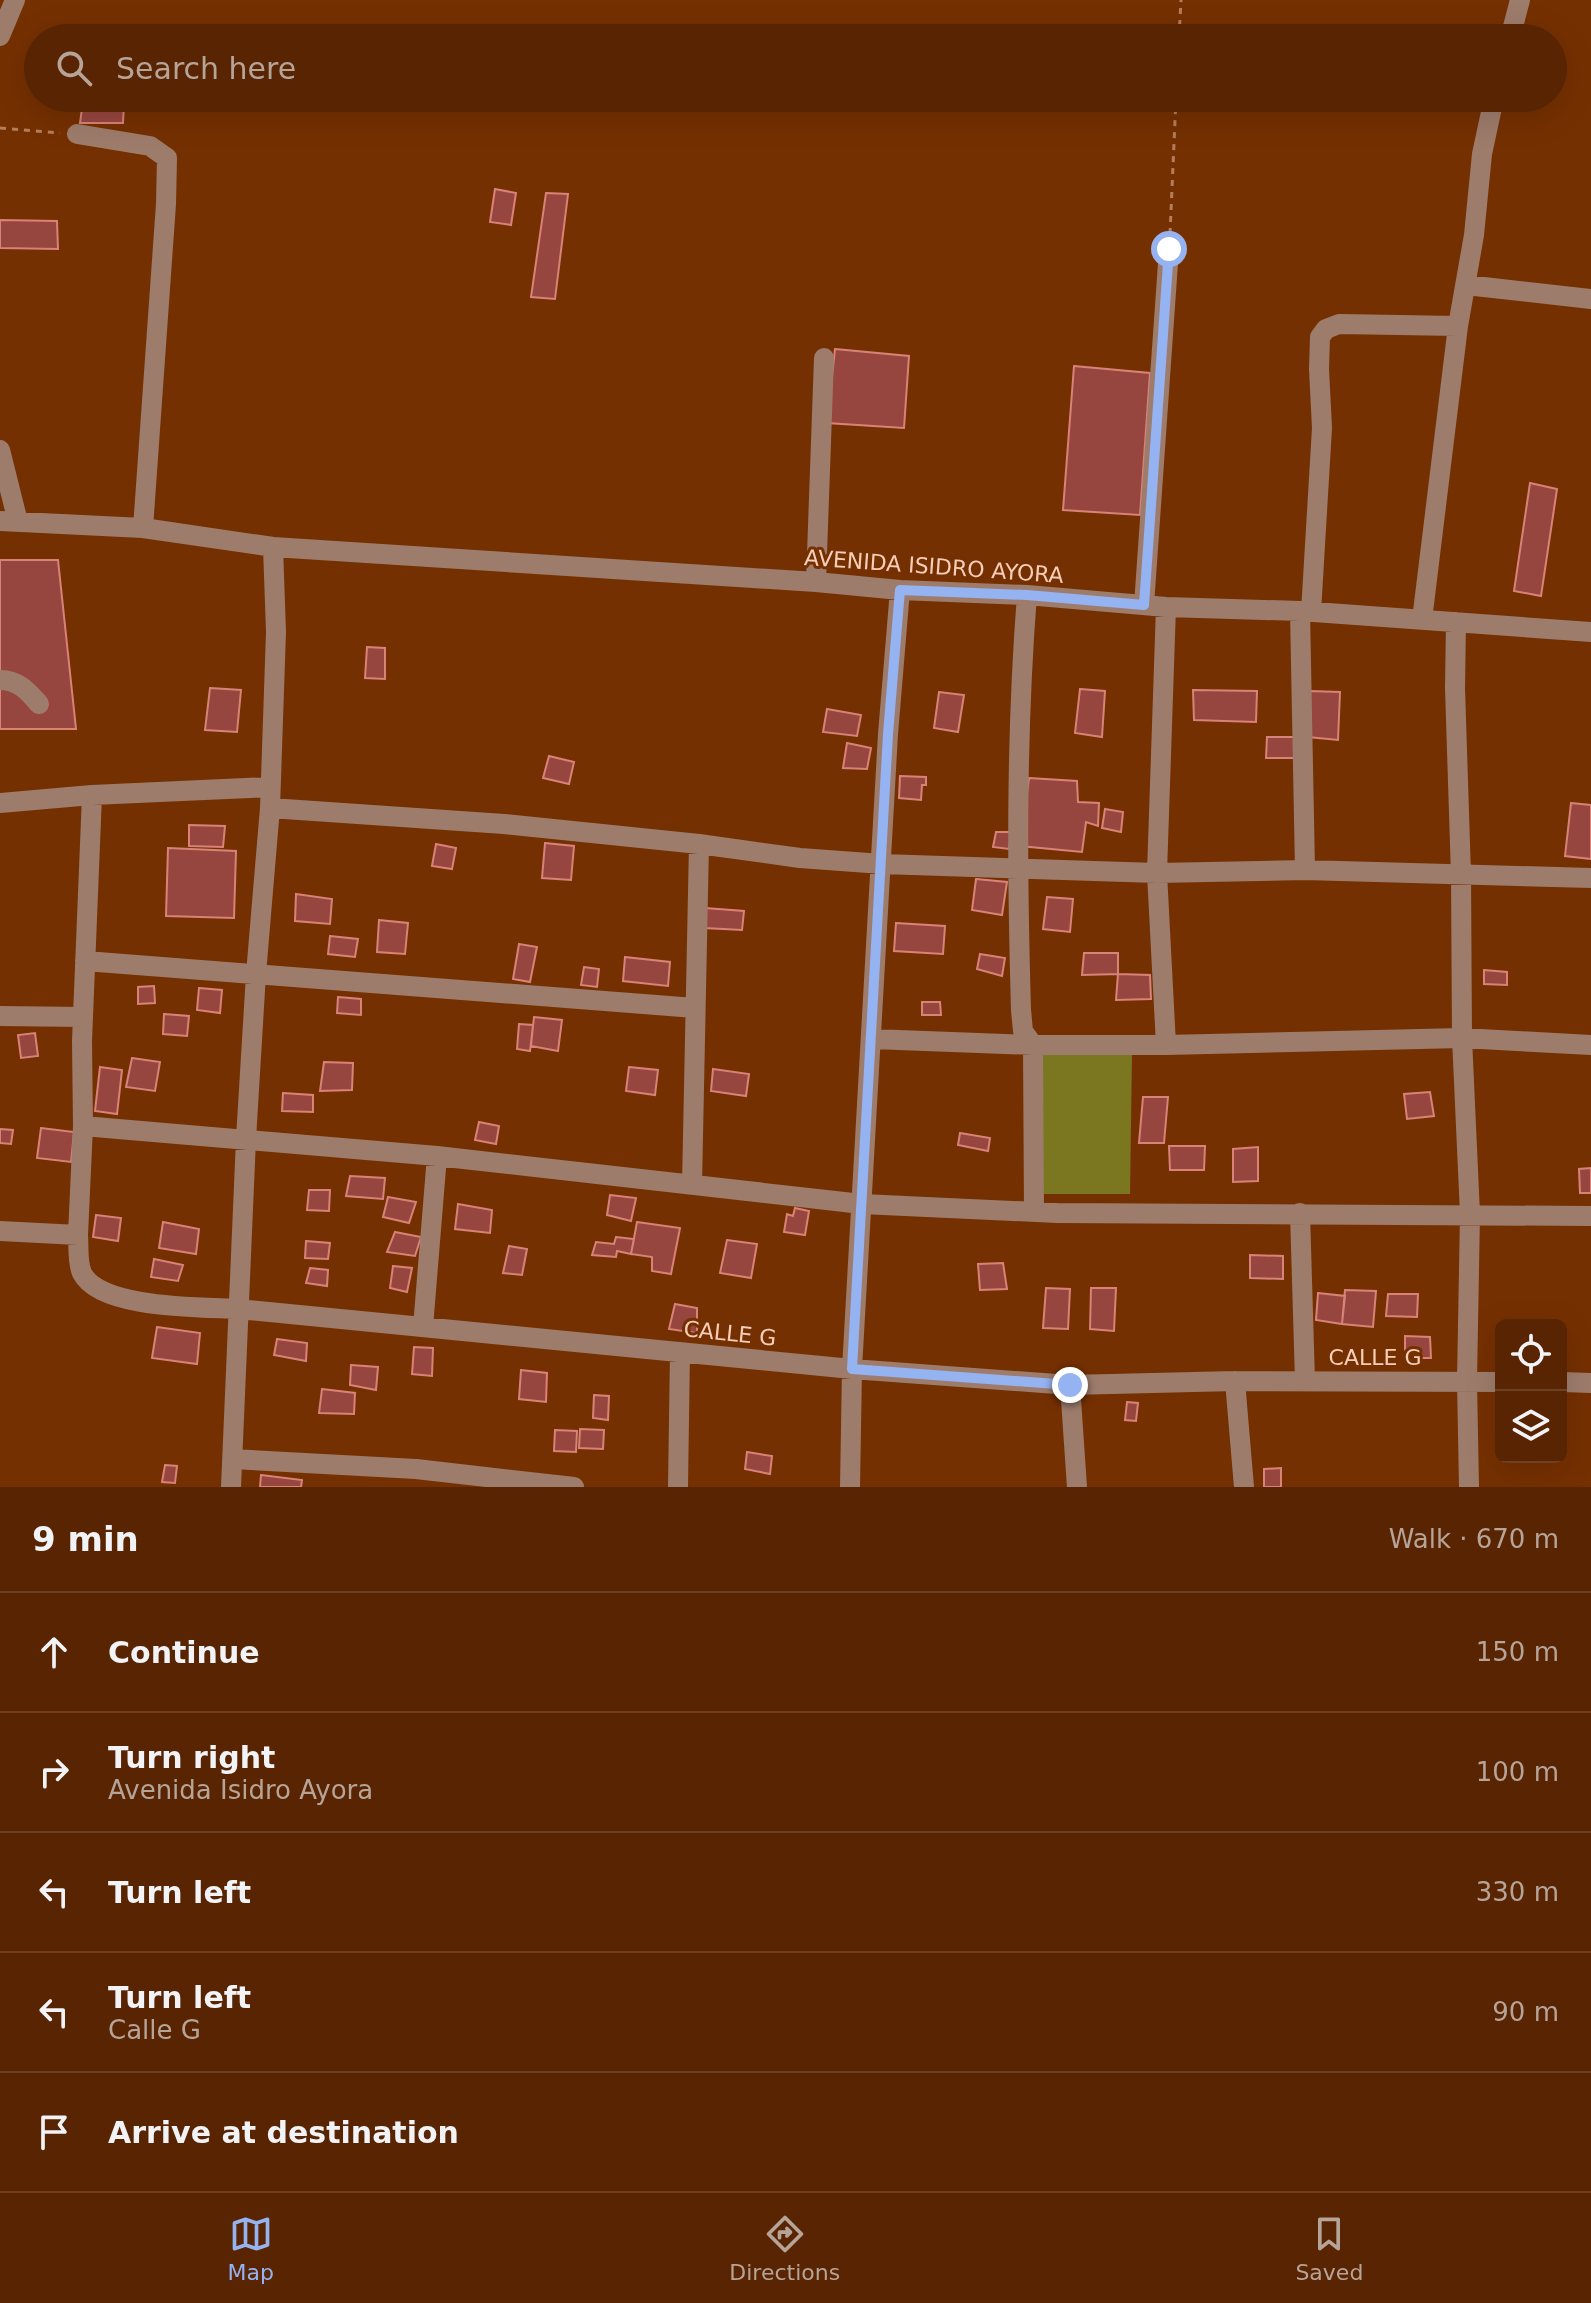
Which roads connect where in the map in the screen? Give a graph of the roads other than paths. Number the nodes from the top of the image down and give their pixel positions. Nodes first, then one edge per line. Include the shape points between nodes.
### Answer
1 (15, 0) edge
2 (1520, 0) edge
3 (1514, 24) edge
4 (0, 36) edge
5 (1491, 112) edge
6 (77, 134) road end
7 (1169, 249) road end
8 (1466, 285) junction
9 (1591, 299) edge
10 (1458, 326) junction
11 (824, 358) dead end
12 (0, 450) edge
13 (9, 521) edge
14 (143, 528) junction
15 (273, 547) junction
16 (816, 582) junction
17 (900, 590) junction
18 (1027, 595) junction
19 (1144, 605) junction
20 (1166, 607) junction
21 (1306, 612) junction
22 (1422, 620) junction
23 (1456, 622) junction
24 (1591, 632) edge
25 (0, 680) edge
26 (39, 704) dead end
27 (92, 795) junction
28 (270, 798) junction
29 (0, 803) edge
30 (699, 844) junction
31 (882, 864) junction
32 (1017, 868) junction
33 (1305, 870) junction
34 (1157, 873) junction
35 (1461, 875) junction
36 (1591, 878) edge
37 (85, 961) junction
38 (256, 974) junction
39 (695, 1008) junction
40 (0, 1016) edge
41 (83, 1017) junction
42 (1462, 1038) junction
43 (872, 1039) junction
44 (1033, 1045) junction
45 (1166, 1045) junction
46 (1591, 1045) edge
47 (83, 1126) junction
48 (246, 1139) junction
49 (437, 1156) junction
50 (692, 1185) junction
51 (862, 1204) junction
52 (1034, 1212) junction
53 (1300, 1213) junction
54 (1470, 1214) junction
55 (1591, 1216) edge
56 (0, 1231) edge
57 (78, 1235) junction
58 (238, 1309) junction
59 (423, 1327) junction
60 (680, 1352) junction
61 (852, 1369) junction
62 (1235, 1381) junction
63 (1305, 1381) junction
64 (1467, 1381) junction
65 (1495, 1382) edge
66 (1567, 1382) edge
67 (1591, 1383) edge
68 (1070, 1385) junction
69 (233, 1459) junction
70 (416, 1478) edge
71 (231, 1487) edge
72 (574, 1487) edge
73 (678, 1487) edge
74 (850, 1487) edge
75 (1077, 1487) edge
76 (1244, 1487) edge
77 (1469, 1487) edge

1 - 4 street
2 - 3 street
5 - 8 street
6 - 14 street via 150,146 167,158
7 - 19 street
8 - 9 street
8 - 10 street
10 - 21 street via 1339,324 1320,337 1322,428
10 - 22 street
11 - 16 street
12 - 13 street
13 - 14 street, AVENIDA ISIDRO AYORA
14 - 15 street, AVENIDA ISIDRO AYORA
15 - 16 street, AVENIDA ISIDRO AYORA
15 - 28 street via 276,632
16 - 17 street, AVENIDA ISIDRO AYORA
17 - 18 street, AVENIDA ISIDRO AYORA
17 - 31 street
18 - 19 street, AVENIDA ISIDRO AYORA
18 - 32 street
19 - 20 street, AVENIDA ISIDRO AYORA
20 - 21 street, AVENIDA ISIDRO AYORA
20 - 34 street
21 - 22 street, AVENIDA ISIDRO AYORA
21 - 33 street
22 - 23 street, AVENIDA ISIDRO AYORA
23 - 24 street, AVENIDA ISIDRO AYORA
23 - 35 street
25 - 26 street via 26,688
27 - 28 street
27 - 29 street
27 - 37 street, CALLE G
28 - 30 street
28 - 38 street
30 - 31 street
30 - 39 street
31 - 32 street
31 - 43 street
32 - 34 street
32 - 44 street via 1021,1010 1023,1031
33 - 34 street
33 - 35 street
34 - 45 street
35 - 36 street
35 - 42 street
37 - 38 street
37 - 41 street, CALLE G
38 - 39 street
38 - 48 street
39 - 50 street
40 - 41 street
41 - 47 street, CALLE G
42 - 45 street
42 - 46 street
42 - 54 street
43 - 44 street
43 - 51 street
44 - 45 street
44 - 52 street
47 - 48 street
47 - 57 street, CALLE G
48 - 49 street
48 - 58 street
49 - 50 street
49 - 59 street
50 - 51 street
51 - 52 street
51 - 61 street
52 - 53 street
53 - 54 street
53 - 63 street
54 - 55 street
54 - 64 street
56 - 57 street
57 - 58 street, CALLE G via 79,1265 102,1292 150,1303
58 - 59 street, CALLE G
58 - 69 street
59 - 60 street, CALLE G
60 - 61 street, CALLE G
60 - 73 street
61 - 68 street, CALLE G
61 - 74 street
62 - 63 street, CALLE G
62 - 68 street, CALLE G
62 - 76 street
63 - 64 street, CALLE G
64 - 65 street, CALLE G
64 - 77 street
66 - 67 street
68 - 75 street
69 - 70 street
69 - 71 street
70 - 72 street

